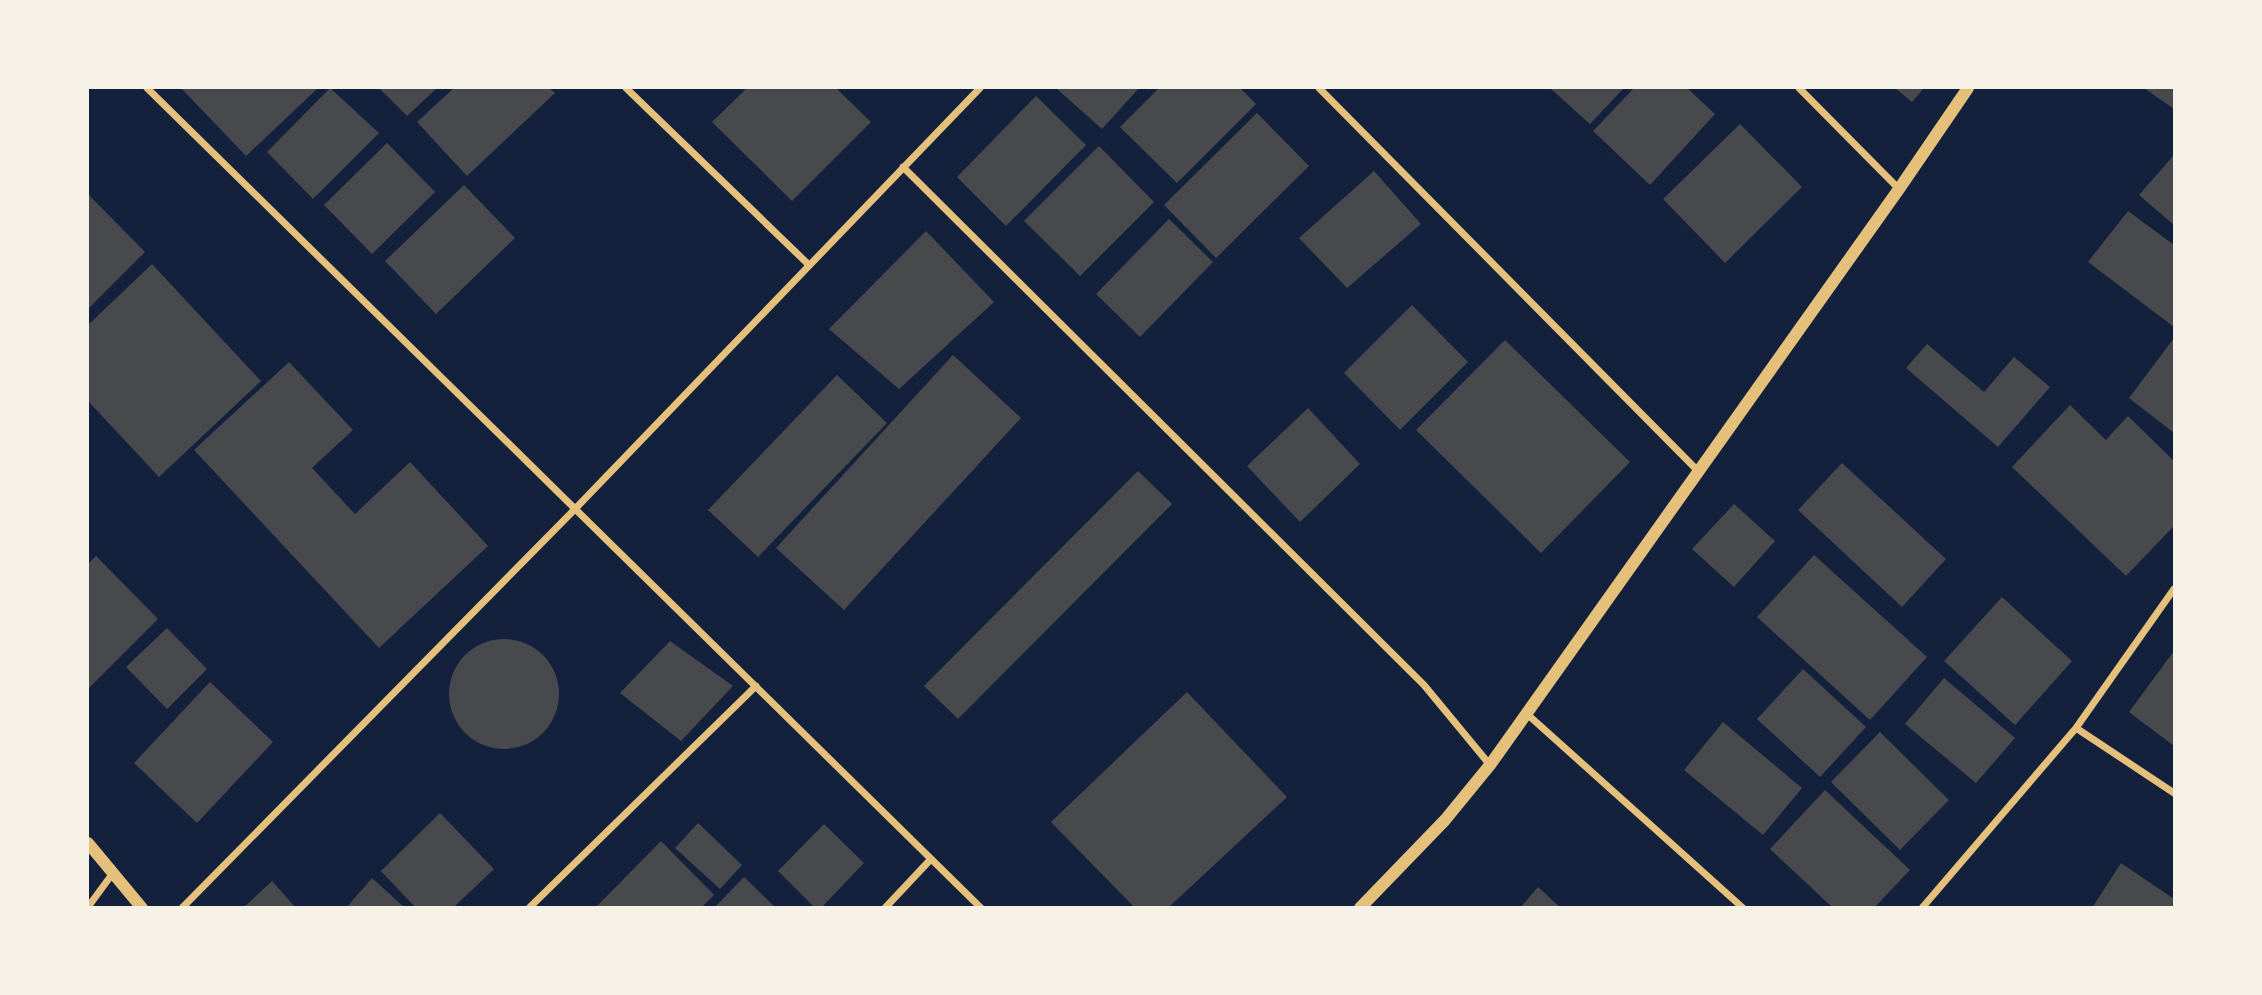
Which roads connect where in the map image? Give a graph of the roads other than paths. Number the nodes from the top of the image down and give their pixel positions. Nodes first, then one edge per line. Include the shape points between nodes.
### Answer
1 (147, 88) edge
2 (626, 88) edge
3 (980, 88) edge
4 (1319, 88) edge
5 (1799, 88) edge
6 (1968, 88) edge
7 (904, 167) junction
8 (1899, 189) junction
9 (809, 265) junction
10 (1699, 471) junction
11 (576, 508) junction
12 (2175, 589) edge
13 (756, 686) junction
14 (1527, 713) junction
15 (2076, 728) junction
16 (1490, 765) junction
17 (2175, 793) edge
18 (88, 843) edge
19 (931, 859) junction
20 (113, 873) junction
21 (88, 907) edge
22 (142, 908) edge
23 (183, 908) edge
24 (528, 908) edge
25 (885, 908) edge
26 (981, 908) edge
27 (1360, 908) edge
28 (1743, 908) edge
29 (1922, 908) edge

1 - 11 street
2 - 9 street
3 - 7 street
4 - 10 street
5 - 8 street
6 - 8 street
7 - 9 street
7 - 16 street via 1424,685
8 - 10 street
9 - 11 street
10 - 14 street
11 - 13 street
11 - 23 street
12 - 15 street
13 - 19 street
13 - 24 street
14 - 16 street
14 - 28 street
15 - 17 street
15 - 29 street
16 - 27 street
18 - 20 street
19 - 25 street
19 - 26 street
20 - 21 street
20 - 22 street

